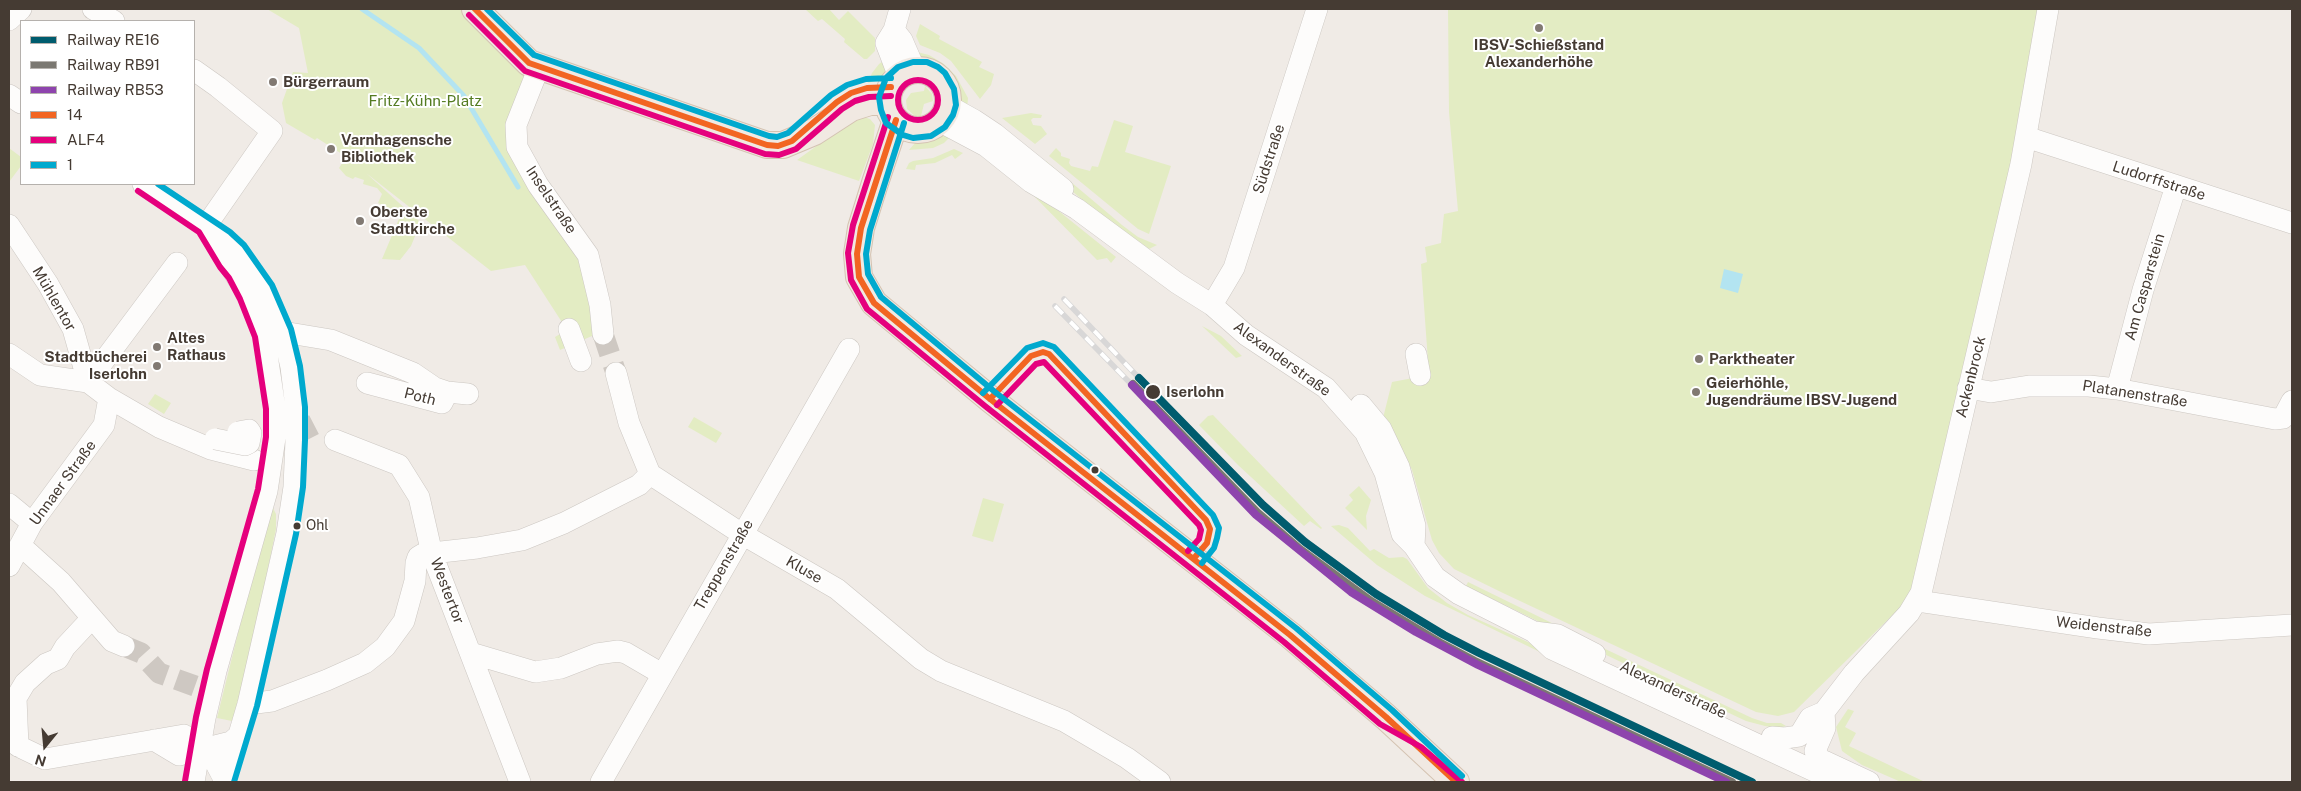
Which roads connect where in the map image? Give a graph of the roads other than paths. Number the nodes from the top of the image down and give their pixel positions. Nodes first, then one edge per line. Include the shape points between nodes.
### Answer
1 (21, 9) edge
2 (94, 9) edge
3 (475, 9) edge
4 (900, 9) edge
5 (1317, 9) edge
6 (2048, 9) edge
7 (9, 20) edge
8 (112, 20) edge
9 (539, 67) junction
10 (195, 71) edge
11 (9, 95) edge
12 (901, 98) junction
13 (20, 102) edge
14 (943, 113) junction
15 (2026, 137) junction
16 (144, 185) edge
17 (2176, 186) junction
18 (2292, 223) edge
19 (9, 225) edge
20 (206, 226) junction
21 (177, 263) dead end
22 (1212, 306) junction
23 (569, 330) dead end
24 (283, 332) junction
25 (603, 334) tunnel mouth
26 (849, 349) dead end
27 (9, 354) edge
28 (1416, 354) dead end
29 (581, 361) dead end
30 (616, 372) tunnel mouth
31 (1420, 375) dead end
32 (88, 382) junction
33 (366, 383) dead end
34 (1968, 388) junction
35 (2117, 389) junction
36 (447, 392) junction
37 (468, 394) dead end
38 (109, 398) junction
39 (2292, 401) edge
40 (182, 437) junction
41 (216, 439) tunnel mouth
42 (336, 440) dead end
43 (254, 460) dead end
44 (650, 474) junction
45 (267, 491) junction
46 (292, 498) junction
47 (9, 504) edge
48 (32, 523) junction
49 (742, 534) junction
50 (20, 545) junction
51 (432, 554) junction
52 (9, 566) edge
53 (1918, 601) junction
54 (92, 618) junction
55 (2292, 624) edge
56 (1534, 632) junction
57 (124, 646) tunnel mouth
58 (471, 653) junction
59 (662, 674) junction
60 (12, 698) edge
61 (248, 704) junction
62 (1386, 717) junction
63 (238, 736) junction
64 (200, 749) junction
65 (14, 750) edge
66 (1806, 753) junction
67 (194, 782) edge
68 (225, 782) edge
69 (520, 782) edge
70 (601, 782) edge
71 (1160, 782) edge
72 (1456, 782) edge
73 (1475, 782) edge
74 (1838, 782) edge
75 (1869, 782) edge

1 - 7 street
2 - 8 street
3 - 9 main road via 522,57
4 - 12 street via 894,30 902,40
5 - 22 street, Südstraße via 1234,268
6 - 15 street, Ackenbrock
9 - 12 main road via 767,145 783,145 801,136 846,95 867,88
9 - 25 street, Inselstraße via 516,125 517,147 538,185 588,255
10 - 20 street via 272,131
11 - 13 street
12 - 14 main road via 927,128
12 - 14 main road via 930,73 941,82 947,96
12 - 62 main road via 890,176 869,208 858,241 857,268 862,285 879,308 1290,635
14 - 22 street, Alexanderstraße via 1030,182 1077,210
15 - 17 street, Ludorffstraße
15 - 34 street, Ackenbrock
16 - 20 street
17 - 18 street, Ludorffstraße
17 - 35 street, Am Casparstein via 2143,290
19 - 32 street, Mühlentor via 73,329
20 - 24 street via 225,239 252,269
20 - 45 street via 248,295 264,335 275,408 275,438
21 - 32 street
22 - 56 street, Alexanderstraße via 1253,324 1309,360 1334,378 1369,413 1399,467 1415,526 1414,546 1435,577 1459,594
23 - 29 street
24 - 36 street via 331,340 413,373
24 - 46 street via 296,408
26 - 49 street, Treppenstraße
27 - 32 street via 40,375
28 - 31 street
30 - 44 street via 629,423
32 - 38 street
33 - 36 street, Poth via 442,403
34 - 35 street, Platanenstraße via 1991,392 2059,385
34 - 53 street, Ackenbrock
35 - 39 street, Platanenstraße via 2275,419 2282,418
36 - 37 street, Poth
38 - 40 street
38 - 48 street, Unnaer Straße via 104,425
40 - 41 street
40 - 43 street via 211,449
42 - 51 street, Westertor via 399,465 419,497
44 - 49 street, Kluse
44 - 51 street via 640,485 522,540
45 - 46 street
45 - 64 street via 216,671
46 - 61 street
47 - 48 street
48 - 50 street, Unnaer Straße
49 - 59 street, Treppenstraße
49 - 71 street, Kluse via 837,589 941,671 1064,720
50 - 52 street, Unnaer Straße
50 - 54 street via 61,582
51 - 58 street, Westertor
51 - 61 street via 418,557 404,621 394,637 365,663 272,701
53 - 55 street, Weidenstraße via 2148,634
53 - 66 street, Ackenbrock via 1836,694 1824,712 1826,728
54 - 57 street via 112,641
54 - 60 street via 65,646 58,659 46,664
56 - 66 street, Alexanderstraße via 1552,649 1574,660
56 - 66 street, Alexanderstraße via 1558,636 1772,737 1785,738
58 - 59 street via 535,672 618,651
58 - 69 street, Westertor
59 - 70 street, Treppenstraße
60 - 65 street
61 - 63 street
62 - 72 main road
62 - 73 main road via 1426,740
63 - 64 street via 231,742
63 - 68 street
64 - 65 street via 179,755 154,740 45,759
64 - 67 street
64 - 68 street via 215,762
66 - 74 street, Alexanderstraße
66 - 75 street, Alexanderstraße

